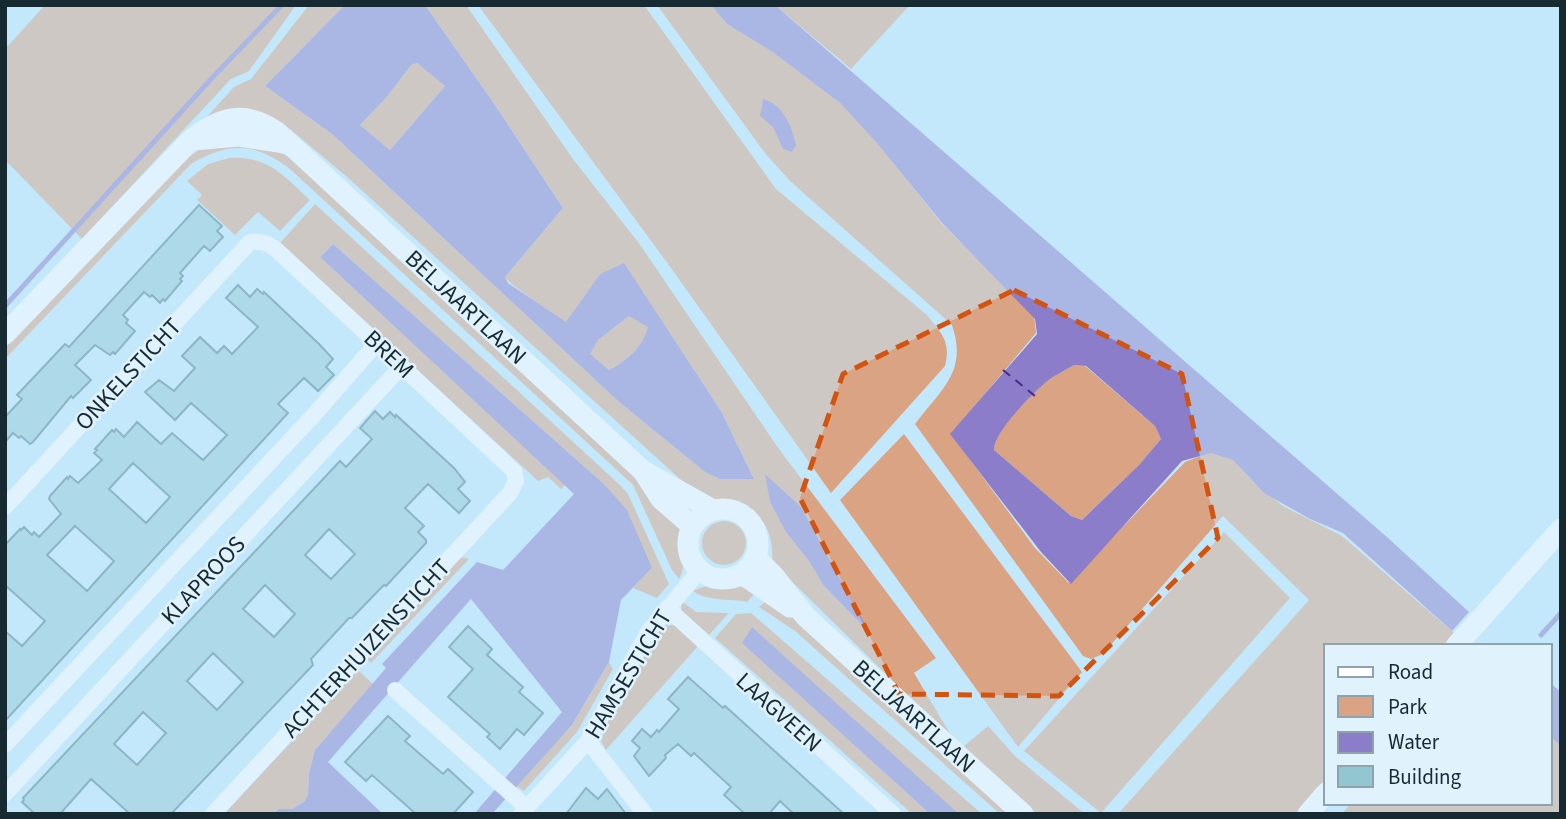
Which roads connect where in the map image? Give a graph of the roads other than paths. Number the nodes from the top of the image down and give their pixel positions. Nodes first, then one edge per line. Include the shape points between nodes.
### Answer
1 (250, 242) joint
2 (5, 334) edge
3 (377, 343) junction
4 (402, 366) junction
5 (643, 471) junction
6 (516, 481) joint
7 (5, 507) edge
8 (713, 510) junction
9 (692, 526) junction
10 (1561, 529) edge
11 (749, 566) junction
12 (699, 570) junction
13 (667, 608) junction
14 (1459, 644) edge
15 (395, 690) dead end
16 (588, 741) junction
17 (5, 745) edge
18 (5, 794) edge
19 (1324, 795) edge
20 (521, 807) edge
21 (213, 814) edge
22 (645, 814) edge
23 (893, 814) edge
24 (1023, 814) edge
25 (1308, 814) edge

1 - 3 street, BREM via 271,245
1 - 7 street, ONKELSTICHT
2 - 5 street, BELJAARTLAAN via 190,141 210,125 236,119 264,123
3 - 4 street, BREM
3 - 17 street, KLAPROOS
4 - 6 street, BREM via 507,463
4 - 18 street, KLAPROOS
5 - 8 street, BELJAARTLAAN
5 - 9 street, BELJAARTLAAN via 661,499
6 - 21 street, ACHTERHUIZENSTICHT via 510,493
8 - 9 street
8 - 11 street via 729,509 744,515 754,527 758,542
9 - 12 street via 690,557
10 - 14 street
11 - 12 street via 728,579
11 - 24 street, BELJAARTLAAN
12 - 13 street, HAMSESTICHT
13 - 16 street, HAMSESTICHT via 648,632
13 - 23 street, LAAGVEEN
15 - 20 street, HAMSESTICHT
16 - 20 street, HAMSESTICHT
16 - 22 street
19 - 25 street

